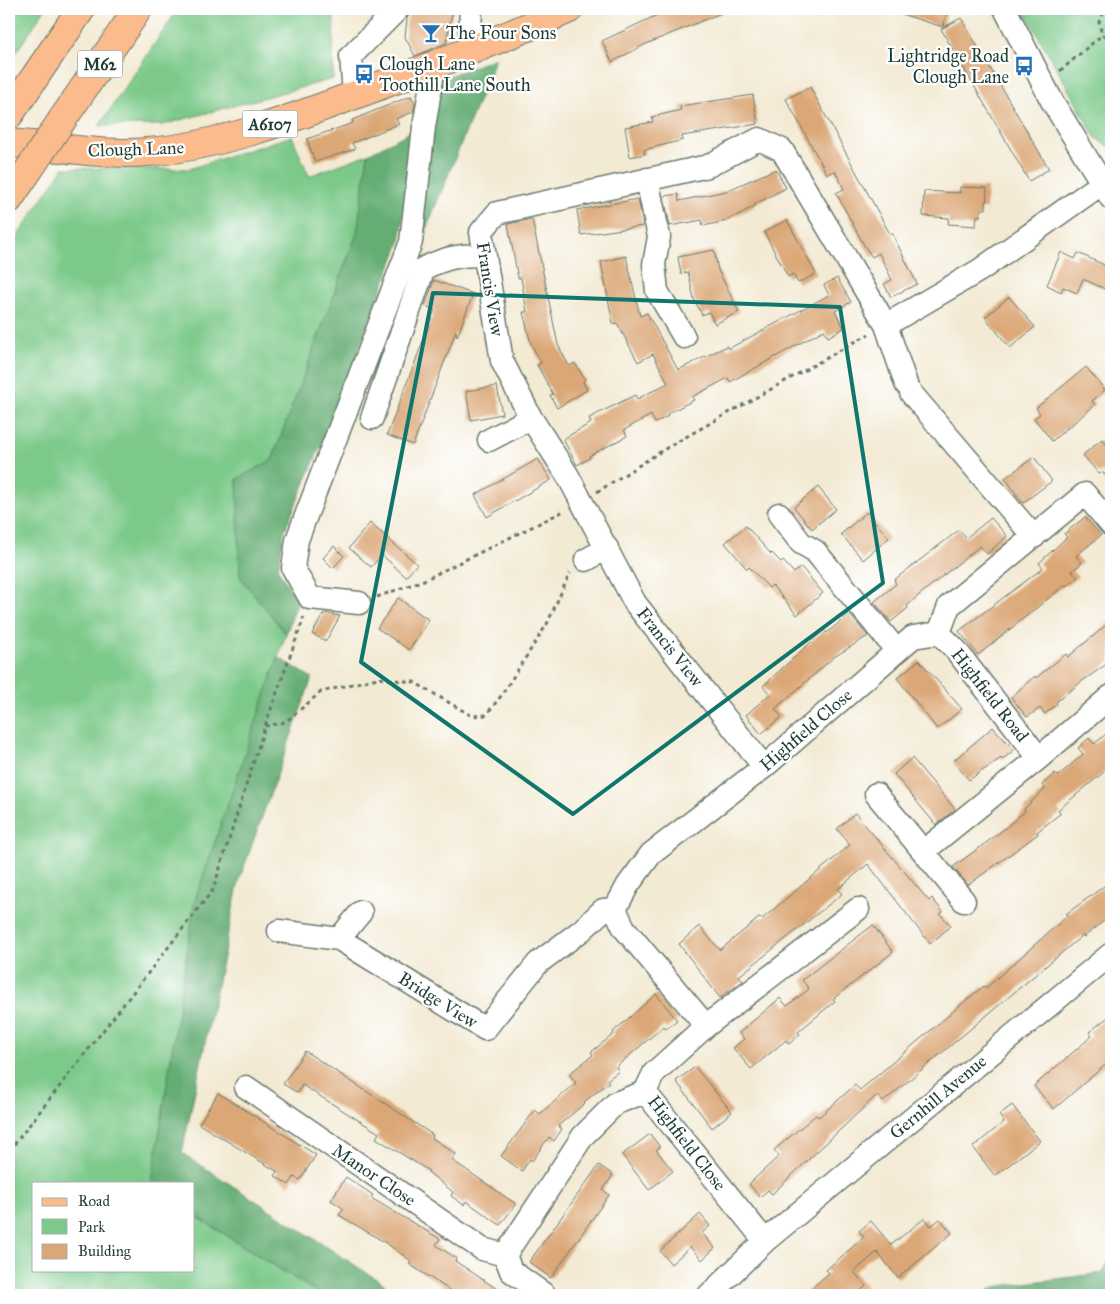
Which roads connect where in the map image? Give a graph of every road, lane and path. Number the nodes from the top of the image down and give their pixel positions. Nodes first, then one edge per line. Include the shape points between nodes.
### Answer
1 (81, 9) edge
2 (138, 9) edge
3 (398, 9) edge
4 (471, 9) edge
5 (569, 9) edge
6 (1006, 9) edge
7 (1103, 10) edge
8 (1111, 10) edge
9 (1102, 35) junction
10 (1111, 40) edge
11 (469, 52) junction
12 (434, 66) junction
13 (1044, 84) junction
14 (354, 95) junction
15 (9, 114) edge
16 (9, 142) edge
17 (647, 180) junction
18 (1108, 186) edge
19 (9, 199) edge
20 (485, 256) junction
21 (886, 325) junction
22 (684, 337) dead end
23 (372, 418) dead end
24 (530, 418) junction
25 (488, 440) dead end
26 (581, 502) junction
27 (779, 514) dead end
28 (1111, 525) edge
29 (1034, 537) junction
30 (607, 548) junction
31 (580, 562) joint
32 (310, 598) junction
33 (360, 603) joint
34 (939, 633) junction
35 (897, 651) junction
36 (1111, 696) edge
37 (265, 726) junction
38 (1039, 758) junction
39 (764, 767) junction
40 (876, 794) dead end
41 (924, 851) junction
42 (964, 901) dead end
43 (615, 908) junction
44 (858, 909) dead end
45 (360, 912) dead end
46 (279, 931) dead end
47 (339, 939) junction
48 (1111, 954) edge
49 (706, 1026) junction
50 (246, 1087) dead end
51 (645, 1092) junction
52 (9, 1151) edge
53 (765, 1240) junction
54 (505, 1256) junction
55 (545, 1295) edge
56 (709, 1295) edge

1 - 15 main road, M62
2 - 19 main road, M62, bridge
3 - 14 street via 351,56
4 - 11 street
5 - 11 main road, Clough Lane / A6107
6 - 13 street
7 - 8 path
7 - 9 path via 1099,22
9 - 10 path
9 - 13 path
11 - 12 main road, Clough Lane / A6107
12 - 14 main road, Clough Lane / A6107
12 - 32 street via 411,242 297,540 293,568
13 - 18 street
14 - 16 main road, Clough Lane / A6107 via 196,147 100,153
17 - 20 street, Francis View via 497,213 481,232
17 - 21 street, Francis View via 708,166 759,139 782,150
17 - 22 street via 659,237 654,264 657,291
18 - 21 street via 980,270
20 - 23 street via 471,254 424,268
20 - 24 street, Francis View via 502,361
21 - 26 path via 668,446
21 - 29 street, Francis View via 909,388
24 - 25 street
24 - 26 street, Francis View
26 - 30 street, Francis View
26 - 33 path via 424,580
27 - 35 street via 801,543 815,551
28 - 29 street via 1085,494
29 - 34 street via 950,606
30 - 31 street
30 - 39 street, Francis View via 635,602
31 - 37 path via 548,624 486,715 472,716 414,682 377,678 321,692 289,720
32 - 33 street
32 - 37 path
34 - 35 street, Highfield Close via 913,637
34 - 38 street, Highfield Road
35 - 39 street, Highfield Close
36 - 38 street, Highfield Road
37 - 52 path via 213,890
38 - 41 street, Highfield Road
39 - 43 street, Highfield Close via 651,854
40 - 41 street
41 - 42 street
43 - 47 street, Bridge View via 603,910 538,963 485,1030
43 - 49 street via 624,928
44 - 49 street, Highfield Close
45 - 47 street
46 - 47 street, Bridge View
48 - 53 street, Gernhill Avenue
49 - 51 street, Highfield Close via 654,1073
50 - 54 street, Manor Close via 482,1249
51 - 53 street, Highfield Close
51 - 54 street via 616,1103 583,1136
53 - 56 street, Gernhill Avenue
54 - 55 street via 511,1272

